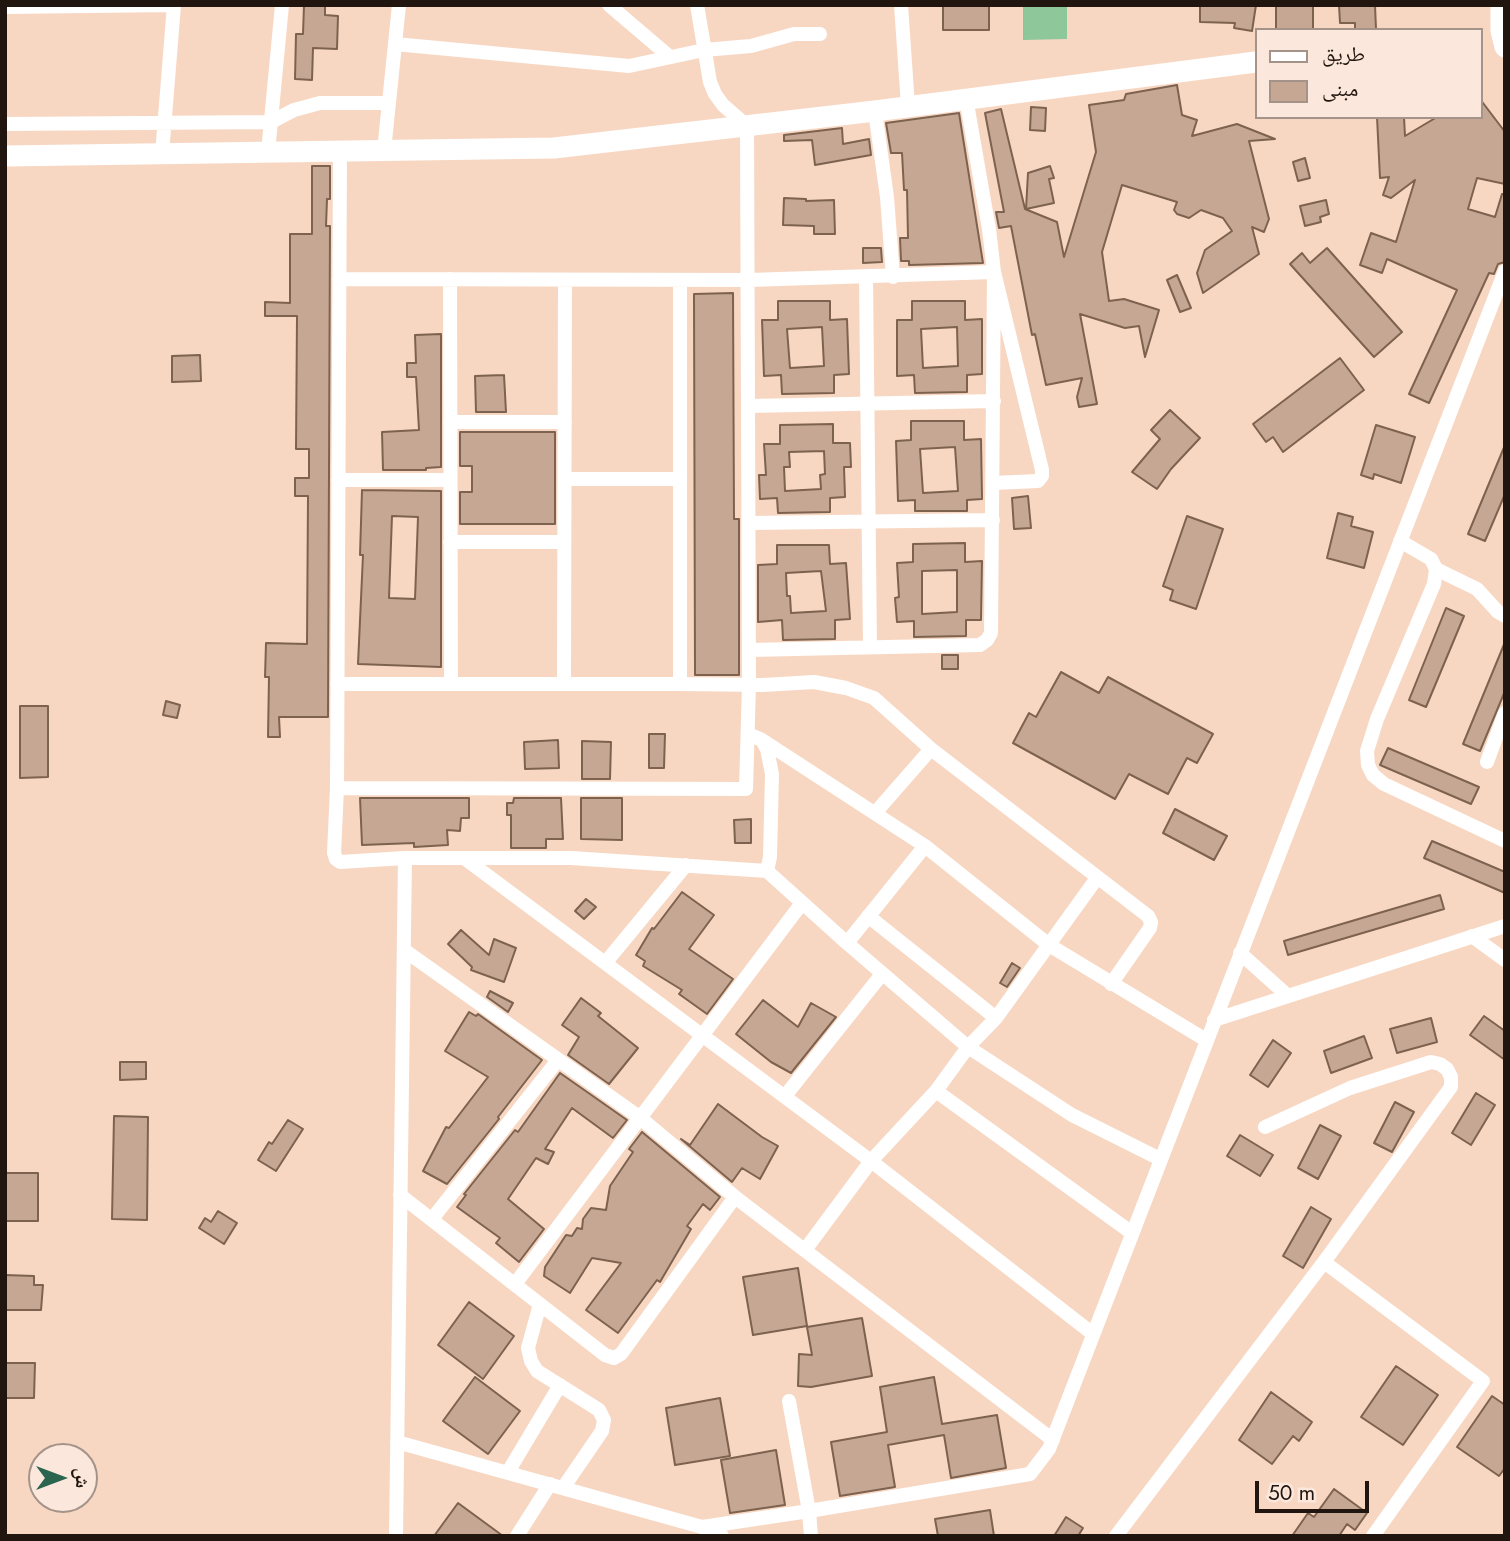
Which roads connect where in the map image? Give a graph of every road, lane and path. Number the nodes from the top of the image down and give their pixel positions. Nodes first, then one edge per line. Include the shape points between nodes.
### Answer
1 (174, 5) edge
2 (282, 5) edge
3 (400, 5) edge
4 (609, 5) edge
5 (697, 5) edge
6 (901, 5) edge
7 (1501, 5) edge
8 (5, 7) edge
9 (820, 34) dead end
10 (1495, 37) edge
11 (395, 44) junction
12 (704, 50) junction
13 (670, 57) junction
14 (1254, 62) edge
15 (965, 98) junction
16 (389, 103) junction
17 (908, 106) junction
18 (875, 111) junction
19 (165, 122) junction
20 (271, 122) junction
21 (5, 124) edge
22 (747, 126) junction
23 (384, 150) junction
24 (268, 152) junction
25 (340, 152) junction
26 (162, 154) junction
27 (5, 156) edge
28 (1505, 271) edge
29 (994, 272) junction
30 (866, 277) junction
31 (893, 277) junction
32 (339, 279) junction
33 (450, 279) junction
34 (565, 280) junction
35 (680, 280) junction
36 (749, 280) junction
37 (994, 401) junction
38 (867, 403) junction
39 (749, 406) junction
40 (450, 422) junction
41 (565, 422) junction
42 (565, 479) junction
43 (680, 479) junction
44 (338, 480) junction
45 (450, 480) junction
46 (993, 483) junction
47 (993, 520) junction
48 (869, 522) junction
49 (749, 523) junction
50 (1400, 541) junction
51 (450, 542) junction
52 (564, 542) junction
53 (1436, 569) junction
54 (1505, 616) edge
55 (870, 648) junction
56 (749, 650) junction
57 (564, 683) junction
58 (337, 684) junction
59 (451, 684) junction
60 (680, 684) junction
61 (749, 684) junction
62 (1505, 713) edge
63 (748, 734) junction
64 (762, 740) junction
65 (931, 749) junction
66 (1487, 762) dead end
67 (337, 788) junction
68 (875, 813) junction
69 (1505, 841) edge
70 (925, 846) junction
71 (405, 858) junction
72 (464, 858) junction
73 (686, 865) junction
74 (767, 871) junction
75 (1097, 878) junction
76 (802, 904) junction
77 (868, 916) junction
78 (1505, 926) edge
79 (1472, 936) junction
80 (847, 943) junction
81 (1049, 945) junction
82 (404, 950) junction
83 (1240, 953) junction
84 (1505, 960) edge
85 (606, 962) junction
86 (882, 974) junction
87 (1111, 984) junction
88 (1288, 996) junction
89 (996, 1018) junction
90 (1214, 1020) junction
91 (702, 1033) junction
92 (1206, 1040) junction
93 (968, 1047) junction
94 (558, 1060) junction
95 (936, 1091) junction
96 (785, 1096) junction
97 (639, 1117) junction
98 (1265, 1126) dead end
99 (1160, 1159) junction
100 (871, 1161) junction
101 (400, 1195) junction
102 (735, 1197) junction
103 (432, 1219) junction
104 (1132, 1233) junction
105 (805, 1250) junction
106 (1324, 1262) junction
107 (515, 1284) junction
108 (540, 1304) junction
109 (1093, 1334) junction
110 (560, 1385) junction
111 (789, 1401) dead end
112 (1052, 1440) junction
113 (397, 1442) junction
114 (508, 1472) junction
115 (556, 1486) junction
116 (810, 1523) edge
117 (702, 1527) junction
118 (396, 1536) edge
119 (517, 1536) edge
120 (722, 1536) edge
121 (797, 1536) edge
122 (1116, 1536) edge
123 (1373, 1536) edge

1 - 8 street
1 - 19 street
2 - 20 street
3 - 11 street
4 - 13 street
5 - 12 street
6 - 17 street
7 - 10 main road
9 - 12 street via 794,34 751,46
11 - 13 street via 629,66
11 - 16 street
12 - 13 street
12 - 22 street via 715,94
14 - 15 main road
15 - 17 main road
15 - 29 street
16 - 20 street via 320,103
16 - 23 street
17 - 18 main road
18 - 22 main road
18 - 31 street
19 - 20 street
19 - 21 street
19 - 26 street
20 - 24 street
22 - 23 main road via 554,148
22 - 36 street
23 - 25 main road
24 - 25 main road
24 - 26 main road
25 - 32 street
26 - 27 main road
28 - 50 street
29 - 31 street
29 - 37 street
29 - 46 street via 1042,476 1038,481
30 - 31 street
30 - 36 street
30 - 38 street
32 - 33 street
32 - 44 street
33 - 34 street
33 - 40 street
34 - 35 street
34 - 41 street
35 - 36 street
35 - 43 street
36 - 39 street
37 - 38 street
37 - 46 street
38 - 39 street
38 - 48 street
39 - 49 street
40 - 41 street
40 - 45 street
41 - 42 street
42 - 43 street
42 - 52 street
43 - 60 street
44 - 45 street
44 - 58 street
45 - 51 street
46 - 47 street
47 - 48 street
47 - 55 street via 987,640 980,645
48 - 49 street
48 - 55 street
49 - 56 street
50 - 53 street via 1431,559
50 - 83 street
51 - 52 street
51 - 59 street
52 - 57 street
53 - 54 street via 1477,589
53 - 69 street via 1434,584 1377,719 1367,751 1368,765 1384,784
55 - 56 street
56 - 61 street
57 - 59 street
57 - 60 street
58 - 59 street
58 - 67 street
60 - 61 street
61 - 63 street
61 - 65 street via 814,682 855,691 874,698
62 - 66 street
63 - 64 street
63 - 67 street via 746,789
64 - 68 street
64 - 74 street via 772,774
65 - 68 street
65 - 75 street
67 - 71 street via 336,859
68 - 70 street
70 - 77 street
70 - 81 street
71 - 72 street
71 - 82 street
72 - 73 street
72 - 85 street
73 - 74 street
73 - 85 street
74 - 76 street
75 - 81 street
75 - 87 street via 1151,922
76 - 80 street
76 - 91 street
77 - 80 street
77 - 89 street
78 - 79 street
79 - 84 street
79 - 88 street
80 - 86 street
81 - 87 street
81 - 89 street
82 - 94 street
82 - 101 street
83 - 88 street
83 - 90 street
85 - 91 street
86 - 93 street
86 - 96 street
87 - 92 street
88 - 90 street
89 - 93 street
90 - 92 street
91 - 96 street
91 - 97 street
92 - 99 street
93 - 95 street
93 - 99 street via 1072,1115
94 - 97 street
94 - 103 street
95 - 100 street
95 - 104 street
96 - 100 street
97 - 102 street
97 - 107 street
98 - 106 street via 1350,1088 1431,1062 1447,1069 1451,1077 1451,1087
99 - 104 street
100 - 105 street
100 - 109 street
101 - 103 street
101 - 113 street
102 - 105 street
102 - 108 street via 614,1358
103 - 107 street
104 - 109 street
105 - 112 street
106 - 122 street
106 - 123 street via 1483,1381
107 - 108 street
108 - 110 street via 528,1348 531,1361 537,1371
109 - 112 street
110 - 114 street
110 - 115 street via 599,1410 604,1420 602,1431
111 - 116 street
112 - 116 street via 1030,1474
113 - 114 street
113 - 118 street
114 - 115 street
115 - 117 street
115 - 119 street
116 - 117 street
116 - 121 street
117 - 120 street

